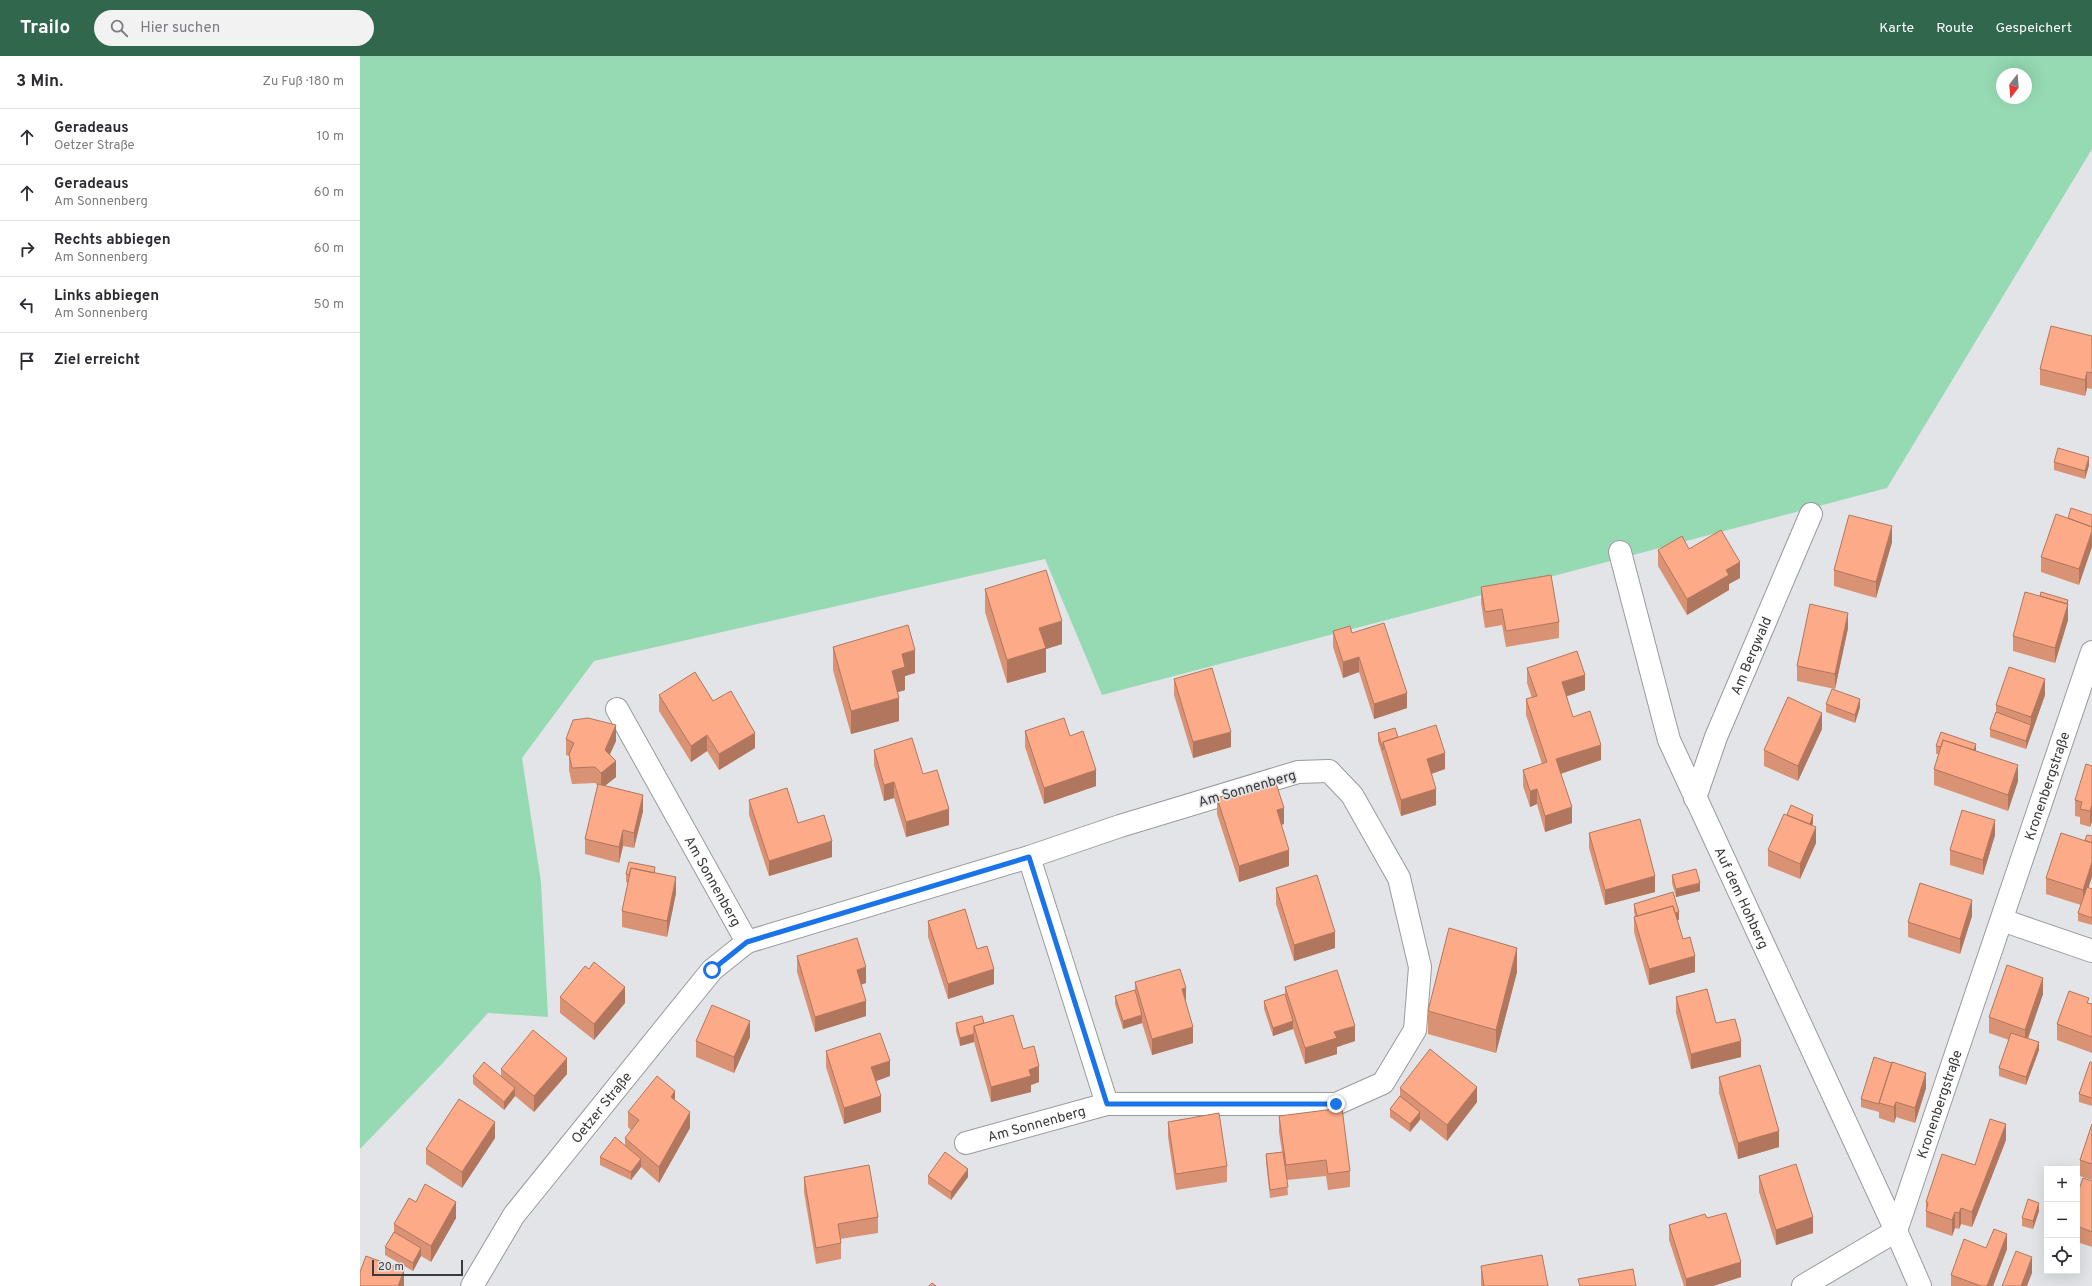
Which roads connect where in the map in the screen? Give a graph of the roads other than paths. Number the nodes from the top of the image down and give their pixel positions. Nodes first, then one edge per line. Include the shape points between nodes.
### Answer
1 (1811, 514) dead end
2 (1620, 552) dead end
3 (2092, 652) edge
4 (618, 709) dead end
5 (1696, 798) junction
6 (1029, 857) junction
7 (2002, 920) junction
8 (747, 942) junction
9 (2092, 951) edge
10 (1107, 1104) junction
11 (966, 1143) dead end
12 (1896, 1232) junction
13 (472, 1286) edge
14 (1803, 1286) edge
15 (1920, 1286) edge

1 - 5 street, Am Bergwald via 1716,737
2 - 5 street, Auf dem Hohberg via 1669,740
3 - 7 street, Kronenbergstraße
4 - 8 street, Am Sonnenberg
5 - 12 street, Auf dem Hohberg
6 - 8 street, Am Sonnenberg
6 - 10 street
6 - 10 street, Am Sonnenberg via 1120,826 1298,772 1329,771 1352,795 1399,878 1420,967 1415,1030 1383,1083 1336,1104
7 - 9 street
7 - 12 street, Kronenbergstraße
8 - 13 street, Oetzer Straße via 712,970 514,1215
10 - 11 street, Am Sonnenberg
12 - 14 street
12 - 15 street

